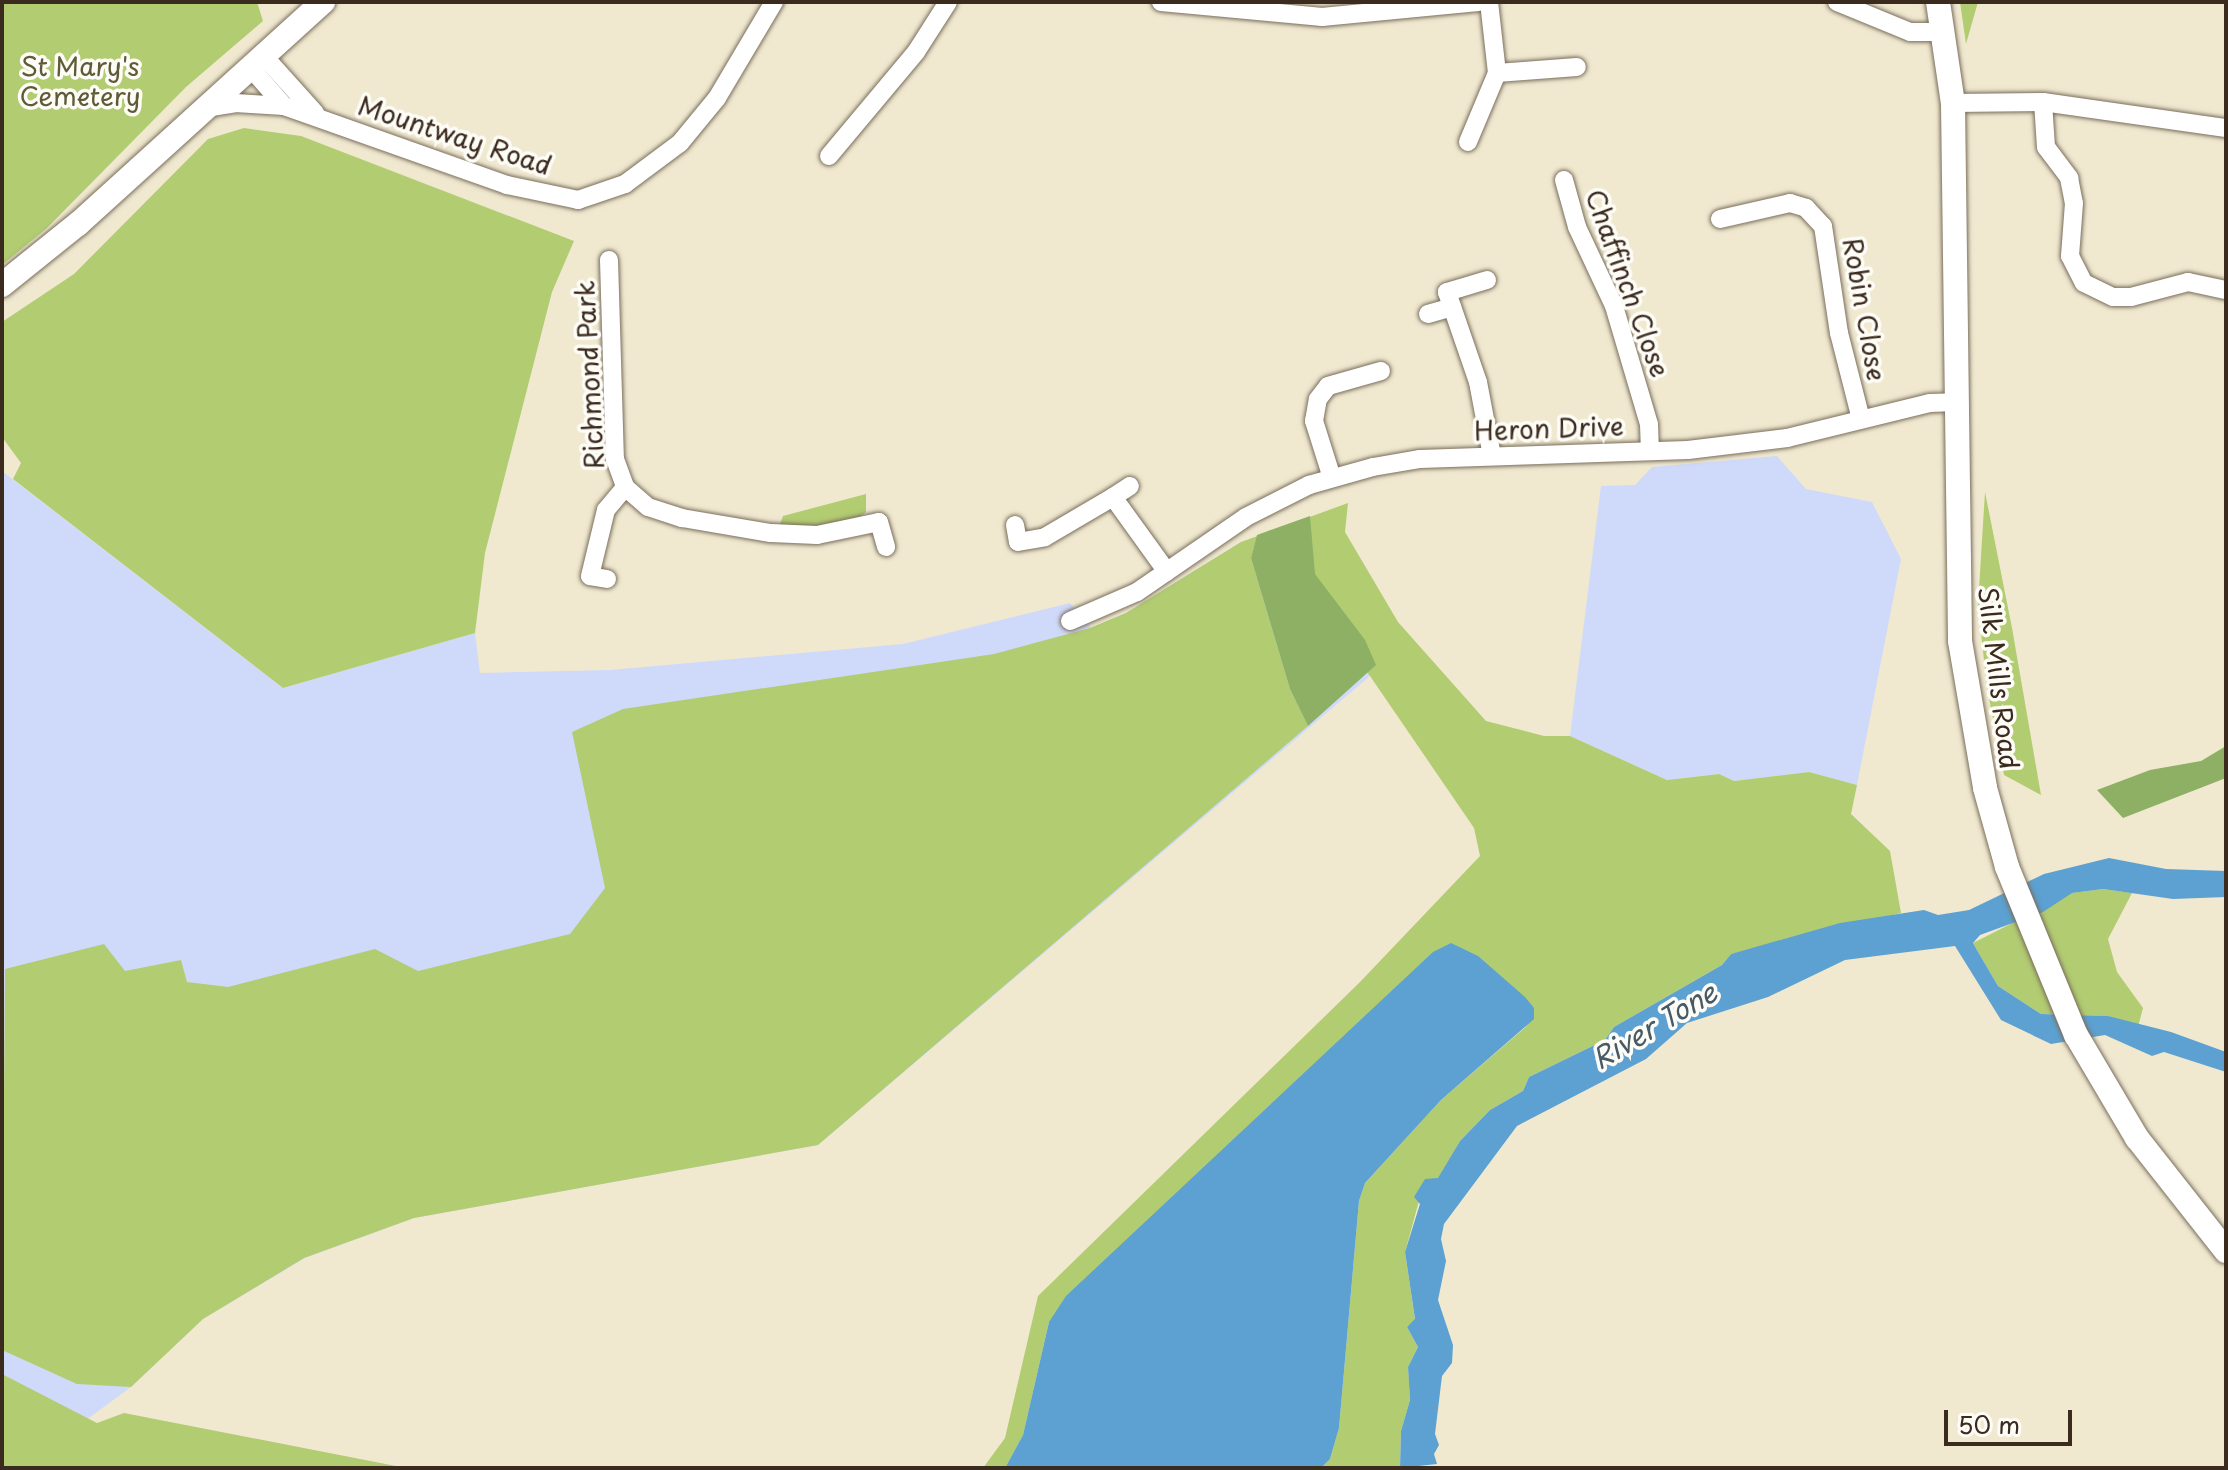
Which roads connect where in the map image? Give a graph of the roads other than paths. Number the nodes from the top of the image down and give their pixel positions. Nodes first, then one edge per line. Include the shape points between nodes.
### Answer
1 (323, 2) edge
2 (948, 2) edge
3 (1161, 2) edge
4 (1478, 2) edge
5 (1489, 2) edge
6 (1837, 2) edge
7 (1938, 2) edge
8 (774, 3) edge
9 (1356, 9) edge
10 (1943, 32) junction
11 (256, 61) junction
12 (1577, 67) dead end
13 (1497, 73) junction
14 (2043, 102) junction
15 (1953, 103) junction
16 (284, 106) junction
17 (205, 108) junction
18 (317, 115) junction
19 (2226, 128) edge
20 (1468, 142) dead end
21 (829, 156) dead end
22 (1564, 180) dead end
23 (1720, 219) dead end
24 (609, 260) dead end
25 (1487, 280) dead end
26 (2, 285) edge
27 (2226, 290) edge
28 (1452, 307) junction
29 (1428, 314) dead end
30 (1381, 371) dead end
31 (1955, 402) junction
32 (1861, 419) junction
33 (1650, 451) junction
34 (1492, 456) junction
35 (1332, 478) junction
36 (1130, 486) dead end
37 (625, 487) junction
38 (1113, 497) junction
39 (1018, 542) dead end
40 (886, 547) dead end
41 (1167, 572) junction
42 (607, 579) dead end
43 (1070, 621) dead end
44 (2226, 1251) edge

1 - 11 main road
2 - 21 street via 916,52
3 - 9 street
4 - 9 street
5 - 13 street
6 - 10 street via 1910,32
7 - 10 main road, Silk Mills Road
8 - 18 street, Mountway Road via 717,98 680,143 625,184 578,200 507,185
10 - 15 main road, Silk Mills Road
11 - 16 street
11 - 17 main road
11 - 18 street, Mountway Road
12 - 13 street
13 - 20 street
14 - 15 street
14 - 19 street
14 - 27 street via 2046,147 2072,191 2070,256 2084,283 2113,297 2188,282
15 - 31 main road, Silk Mills Road
16 - 17 street, Mountway Road via 235,103
16 - 18 street, Mountway Road
17 - 26 main road
22 - 33 street, Chaffinch Close via 1581,238 1614,306 1649,424
23 - 32 street, Robin Close via 1790,203 1806,208 1823,226 1839,333
24 - 37 street, Richmond Park via 615,459
25 - 28 street via 1447,292
28 - 29 street
28 - 34 street via 1478,382
30 - 35 street via 1328,386 1318,399 1314,421
31 - 32 street, Heron Drive
31 - 44 main road, Silk Mills Road via 1960,641 1973,728 2007,867 2058,998 2095,1068 2137,1138
32 - 33 street, Heron Drive via 1787,438
33 - 34 street, Heron Drive
34 - 35 street, Heron Drive via 1420,459
35 - 41 street, Heron Drive via 1246,517
36 - 38 street
37 - 40 street, Richmond Park via 648,507 682,518 771,533 817,535 876,514
37 - 42 street, Richmond Park via 606,510 590,576
38 - 39 street via 1059,531
38 - 41 street
41 - 43 street, Heron Drive via 1110,606

